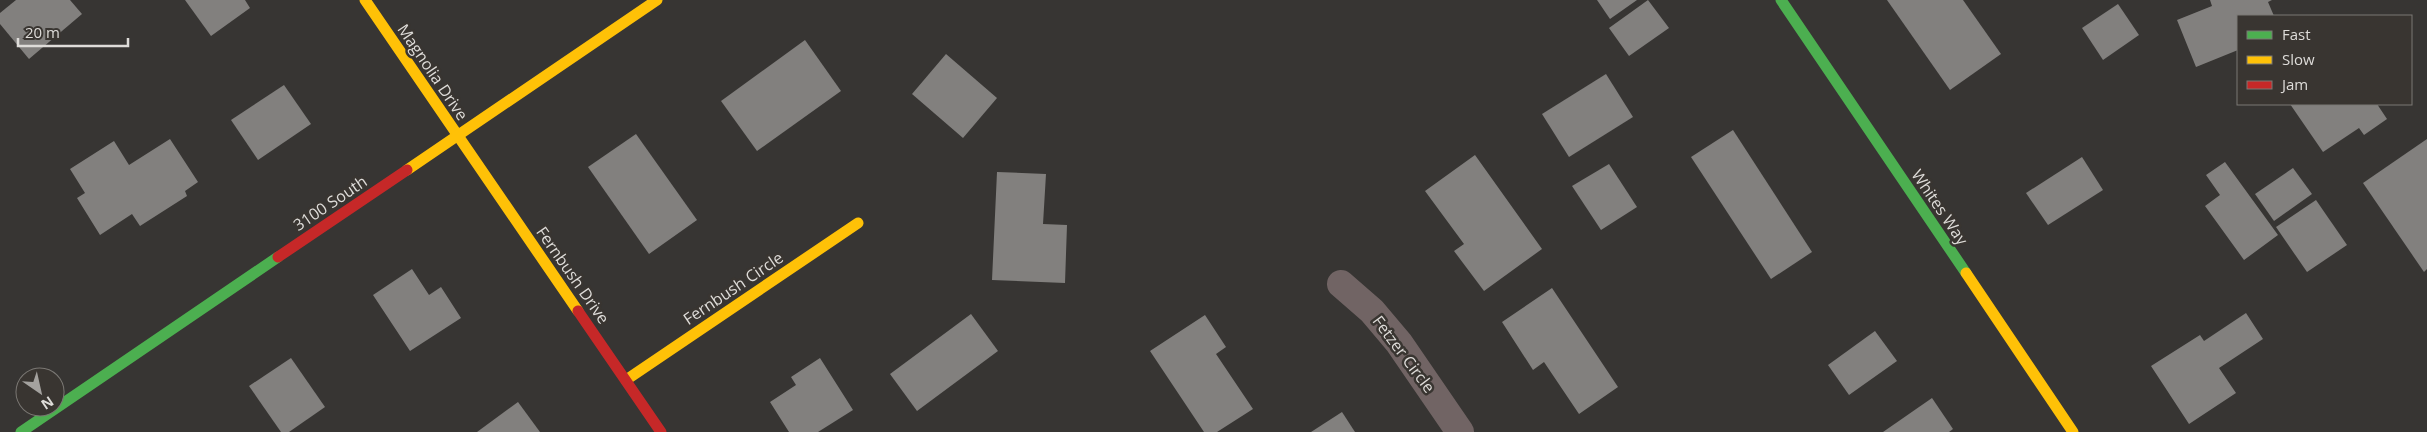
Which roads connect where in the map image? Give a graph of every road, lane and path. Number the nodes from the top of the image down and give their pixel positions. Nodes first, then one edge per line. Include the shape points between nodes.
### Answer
1 (365, 0) edge
2 (657, 0) edge
3 (1781, 0) edge
4 (457, 136) junction
5 (858, 223) dead end
6 (1341, 284) dead end
7 (626, 380) junction
8 (21, 432) edge
9 (662, 432) edge
10 (1460, 432) edge
11 (2073, 432) edge

1 - 4 street, Magnolia Drive
2 - 4 street, 3100 South
3 - 11 street, Whites Way
4 - 7 street, Fernbush Drive
4 - 8 street, 3100 South
5 - 7 street, Fernbush Circle
6 - 10 street, Fetzer Circle via 1396,338
7 - 9 street, Fernbush Drive

